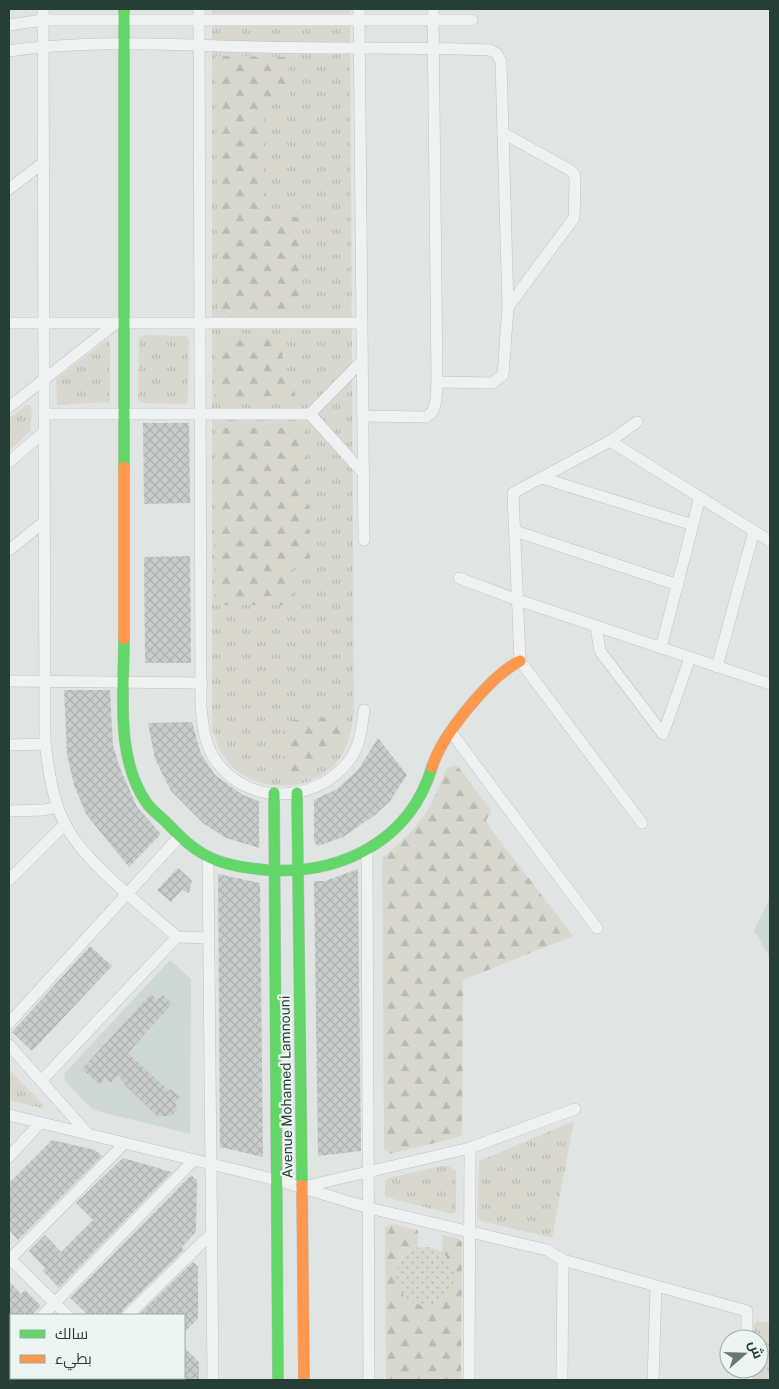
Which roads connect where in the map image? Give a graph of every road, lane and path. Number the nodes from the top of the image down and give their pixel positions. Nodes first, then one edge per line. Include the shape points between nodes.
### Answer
1 (359, 9) edge
2 (433, 9) edge
3 (43, 14) edge
4 (124, 14) edge
5 (199, 14) edge
6 (472, 20) dead end
7 (359, 21) junction
8 (433, 21) junction
9 (9, 25) edge
10 (123, 45) junction
11 (43, 46) junction
12 (198, 46) junction
13 (434, 48) junction
14 (359, 49) junction
15 (14, 51) edge
16 (9, 58) edge
17 (503, 134) junction
18 (43, 163) junction
19 (9, 189) edge
20 (508, 307) junction
21 (9, 323) edge
22 (44, 323) junction
23 (121, 323) junction
24 (199, 323) junction
25 (362, 323) junction
26 (362, 361) junction
27 (44, 377) junction
28 (438, 382) junction
29 (9, 407) edge
30 (44, 414) junction
31 (124, 414) junction
32 (200, 414) junction
33 (310, 414) junction
34 (362, 416) junction
35 (637, 422) dead end
36 (44, 432) junction
37 (610, 441) junction
38 (9, 462) edge
39 (363, 473) junction
40 (542, 478) junction
41 (700, 497) junction
42 (44, 522) junction
43 (693, 525) junction
44 (515, 531) junction
45 (754, 531) junction
46 (364, 540) dead end
47 (770, 541) edge
48 (9, 550) edge
49 (459, 578) dead end
50 (678, 585) junction
51 (518, 600) junction
52 (596, 627) junction
53 (661, 648) junction
54 (690, 658) junction
55 (520, 661) junction
56 (718, 667) junction
57 (9, 681) edge
58 (45, 681) junction
59 (124, 682) junction
60 (202, 683) junction
61 (770, 684) edge
62 (364, 710) dead end
63 (451, 732) junction
64 (45, 744) junction
65 (9, 745) edge
66 (274, 793) junction
67 (297, 793) junction
68 (58, 806) junction
69 (9, 811) edge
70 (642, 823) dead end
71 (65, 824) junction
72 (180, 836) junction
73 (367, 850) junction
74 (208, 856) junction
75 (298, 869) junction
76 (275, 870) junction
77 (11, 876) edge
78 (128, 893) junction
79 (597, 928) dead end
80 (177, 937) junction
81 (208, 938) junction
82 (9, 1023) edge
83 (9, 1045) edge
84 (41, 1081) junction
85 (575, 1109) dead end
86 (9, 1115) edge
87 (40, 1123) junction
88 (89, 1135) junction
89 (124, 1144) junction
90 (470, 1148) junction
91 (9, 1158) edge
92 (194, 1161) junction
93 (211, 1165) junction
94 (369, 1172) junction
95 (277, 1180) junction
96 (302, 1187) junction
97 (369, 1208) junction
98 (469, 1230) junction
99 (212, 1233) junction
100 (9, 1258) edge
101 (564, 1260) junction
102 (656, 1287) junction
103 (54, 1303) junction
104 (43, 1314) edge
105 (66, 1314) edge
106 (129, 1314) edge
107 (747, 1329) edge
108 (213, 1380) edge
109 (278, 1380) edge
110 (304, 1380) edge
111 (370, 1380) edge
112 (469, 1380) edge
113 (562, 1380) edge
114 (653, 1380) edge

1 - 7 street
2 - 8 street
3 - 4 street
3 - 9 street
3 - 11 street
4 - 5 street
4 - 10 street
5 - 7 street
5 - 12 street
6 - 8 street
7 - 8 street
7 - 14 street
8 - 13 street
10 - 11 street
10 - 12 street
10 - 23 street
11 - 15 street
11 - 18 street
12 - 14 street
12 - 24 street
13 - 14 street
13 - 17 street via 490,50 497,54 501,62
13 - 28 street
14 - 25 street
15 - 16 street
17 - 20 street
17 - 20 street via 570,170 575,180 575,216
18 - 19 street
18 - 22 street
20 - 28 street via 501,378 492,383
21 - 22 street
22 - 23 street
22 - 27 street
23 - 24 street
23 - 27 street
23 - 31 street
24 - 25 street
24 - 32 street
25 - 26 street
26 - 33 street
26 - 34 street
27 - 29 street
27 - 30 street
28 - 34 street via 435,407 426,417
30 - 31 street
30 - 36 street
31 - 32 street
31 - 59 street
32 - 33 street
32 - 60 street
33 - 39 street
34 - 39 street
35 - 37 street
36 - 38 street
36 - 42 street
37 - 40 street
37 - 41 street
39 - 46 street
40 - 43 street
40 - 44 street via 513,493
41 - 43 street
41 - 45 street
42 - 48 street
42 - 58 street
43 - 50 street
44 - 50 street
44 - 51 street
45 - 47 street
45 - 56 street
49 - 51 street
50 - 53 street
51 - 52 street
51 - 55 street
52 - 53 street
52 - 54 street via 600,651 663,734
53 - 54 street
54 - 56 street
55 - 63 street via 499,675
55 - 70 street
56 - 61 street
57 - 58 street
58 - 59 street
58 - 64 street
59 - 60 street
59 - 72 street via 128,755 136,782 147,804
60 - 66 street via 204,734 215,758 233,778 257,791
62 - 67 street via 361,736 350,760 332,778
63 - 73 street via 435,757 426,786 408,818
63 - 79 street
64 - 65 street
64 - 68 street
66 - 67 street
66 - 76 street, Avenue Mohamed Lamnouni
67 - 75 street, Avenue Mohamed Lamnouni
68 - 69 street via 44,810
68 - 71 street
71 - 77 street
71 - 78 street via 80,848
72 - 74 street
72 - 78 street
73 - 75 street via 327,864
73 - 94 street
74 - 76 street via 250,869
74 - 81 street
75 - 76 street
75 - 96 street, Avenue Mohamed Lamnouni
76 - 95 street, Avenue Mohamed Lamnouni
78 - 80 street
78 - 82 street
80 - 81 street
80 - 84 street
81 - 93 street
83 - 84 street
84 - 88 street
85 - 90 street
86 - 87 street
87 - 88 street
87 - 91 street
88 - 89 street
89 - 92 street
89 - 100 street
90 - 94 street
90 - 98 street
92 - 93 street
92 - 103 street
93 - 95 street
93 - 99 street
94 - 96 street
94 - 97 street
95 - 96 street
95 - 109 street, Avenue Mohamed Lamnouni
96 - 97 street
96 - 110 street, Avenue Mohamed Lamnouni
97 - 98 street
97 - 111 street
98 - 101 street via 547,1250
98 - 112 street
99 - 106 street
99 - 108 street
100 - 103 street
101 - 102 street
101 - 113 street
102 - 107 street via 747,1312
102 - 114 street
103 - 104 street
103 - 105 street

